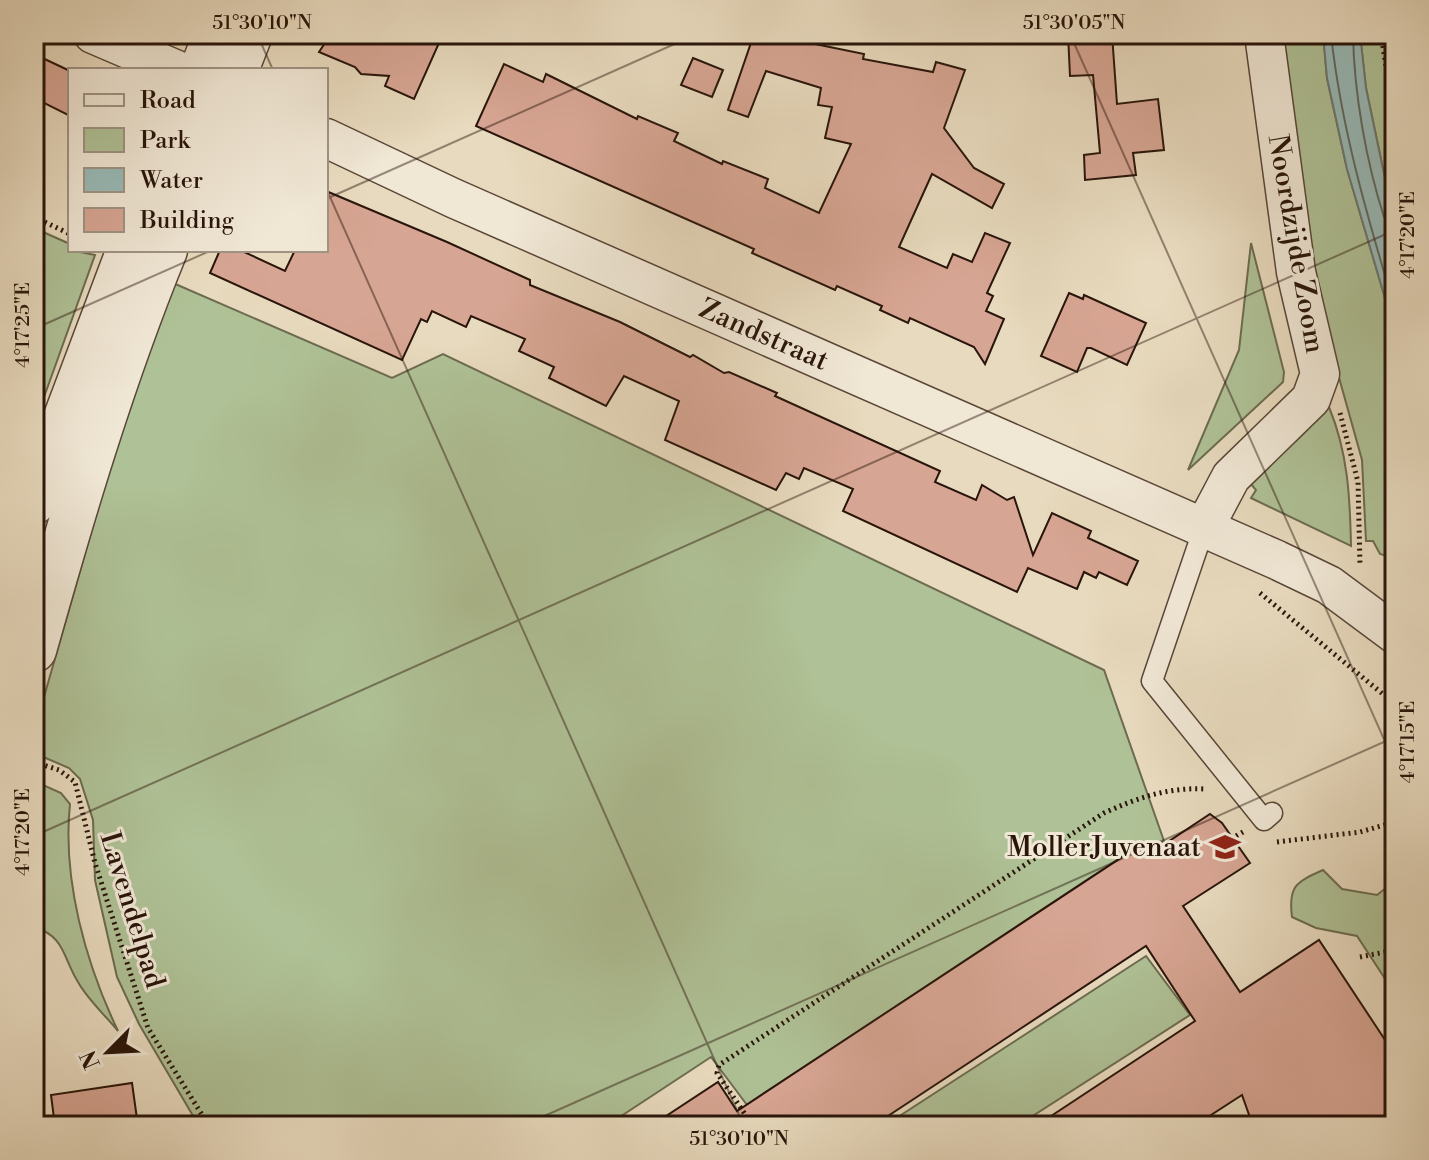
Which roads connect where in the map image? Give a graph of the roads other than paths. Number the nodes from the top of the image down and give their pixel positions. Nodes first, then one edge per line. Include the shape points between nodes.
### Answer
1 (93, 34) edge
2 (216, 34) edge
3 (250, 34) edge
4 (1264, 34) edge
5 (172, 68) edge
6 (203, 68) edge
7 (237, 68) edge
8 (328, 139) edge
9 (128, 252) edge
10 (164, 252) edge
11 (34, 502) edge
12 (1204, 528) junction
13 (1395, 634) edge
14 (34, 650) edge
15 (1272, 813) dead end

1 - 5 street
2 - 6 street
3 - 7 street
4 - 12 street, Noordzijde Zoom via 1296,272 1320,374 1311,399 1231,477
8 - 12 street, Zandstraat
9 - 11 street
10 - 14 street via 91,454
12 - 13 street via 1329,585
12 - 15 lane via 1152,681 1264,820

